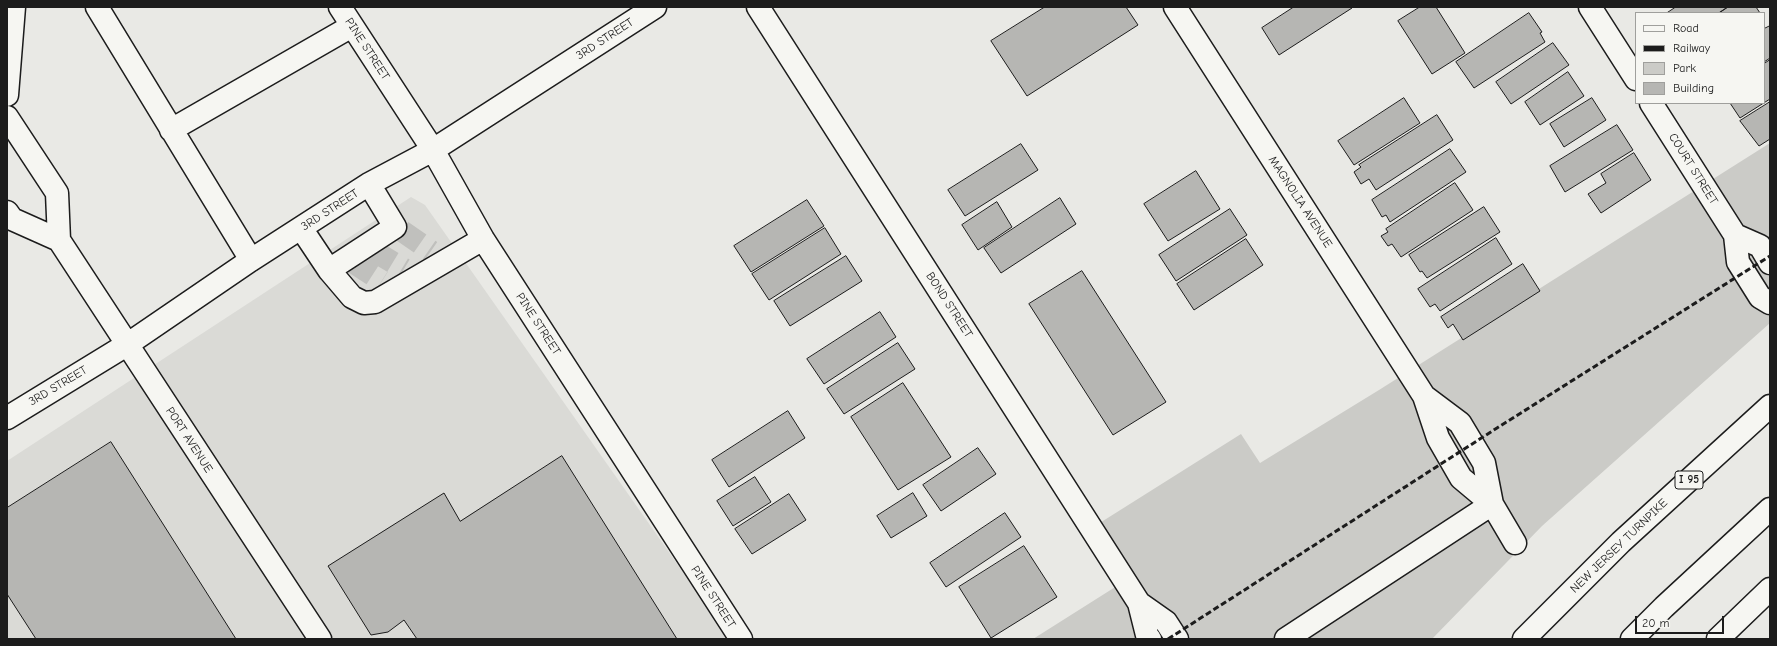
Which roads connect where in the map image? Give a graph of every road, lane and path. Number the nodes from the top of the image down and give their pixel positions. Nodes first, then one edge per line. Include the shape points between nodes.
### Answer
1 (14, 7) edge
2 (97, 7) edge
3 (340, 7) edge
4 (656, 7) edge
5 (758, 7) edge
6 (1175, 7) edge
7 (1590, 7) edge
8 (352, 26) junction
9 (1635, 77) edge
10 (7, 95) edge
11 (1652, 104) edge
12 (7, 117) edge
13 (171, 130) junction
14 (433, 150) junction
15 (369, 184) junction
16 (7, 212) edge
17 (301, 228) junction
18 (1735, 235) junction
19 (482, 239) junction
20 (59, 240) junction
21 (354, 257) junction
22 (251, 260) junction
23 (1770, 263) edge
24 (1770, 303) edge
25 (128, 344) junction
26 (1763, 411) edge
27 (7, 418) edge
28 (1492, 504) junction
29 (1770, 509) edge
30 (1516, 543) dead end
31 (1770, 589) edge
32 (1139, 603) junction
33 (320, 639) edge
34 (741, 639) edge
35 (1150, 639) edge
36 (1177, 639) edge
37 (1286, 639) edge
38 (1524, 639) edge
39 (1632, 639) edge
40 (1718, 639) edge

1 - 10 main road
2 - 13 main road
3 - 8 main road, PINE STREET
4 - 14 main road, 3RD STREET
5 - 32 main road, BOND STREET
6 - 28 main road, MAGNOLIA AVENUE via 1424,396 1438,438 1461,478
7 - 9 main road
8 - 13 main road
8 - 14 main road, PINE STREET
11 - 18 main road, COURT STREET
12 - 20 main road via 57,193
13 - 22 main road
14 - 15 main road, 3RD STREET
14 - 19 main road, PINE STREET
15 - 17 main road, 3RD STREET
15 - 21 main road via 398,229
16 - 20 main road via 12,219
17 - 21 main road
17 - 22 main road, 3RD STREET
18 - 23 main road via 1760,246
18 - 24 main road, COURT STREET via 1738,262 1760,297
19 - 21 main road via 437,257 389,286 375,302 364,303 352,297
19 - 34 main road, PINE STREET
20 - 25 main road, PORT AVENUE
22 - 25 main road, 3RD STREET
25 - 27 main road, 3RD STREET
25 - 33 main road, PORT AVENUE via 154,388
26 - 38 main road, NEW JERSEY TURNPIKE / I 95 via 1621,542
28 - 30 main road, MAGNOLIA AVENUE
28 - 37 main road
29 - 39 main road
31 - 40 main road
32 - 35 main road, BOND STREET
32 - 36 main road, BOND STREET via 1166,622

